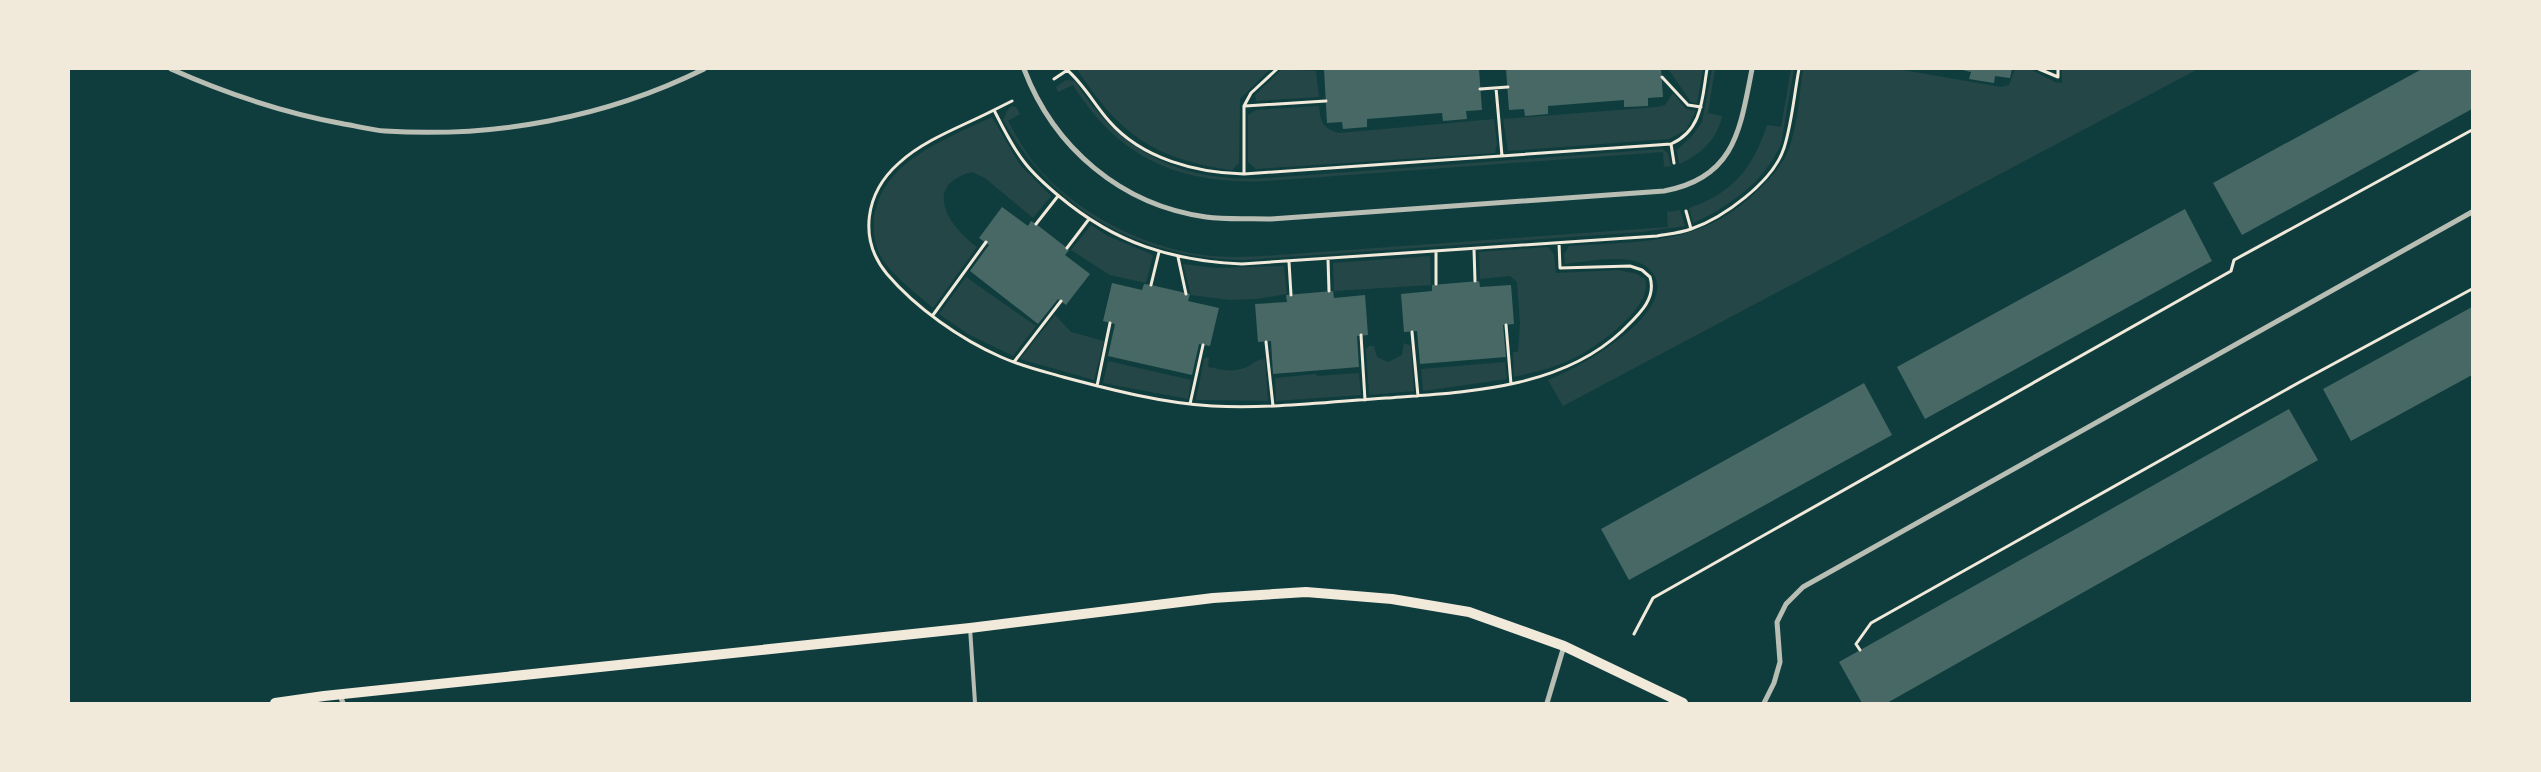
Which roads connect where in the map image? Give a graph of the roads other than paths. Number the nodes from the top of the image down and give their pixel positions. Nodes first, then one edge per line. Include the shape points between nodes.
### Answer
1 (172, 69) edge
2 (704, 69) edge
3 (1024, 69) edge
4 (1752, 69) edge
5 (2472, 212) edge
6 (970, 628) junction
7 (1564, 646) junction
8 (342, 699) edge
9 (275, 703) edge
10 (975, 703) edge
11 (1547, 703) edge
12 (1682, 703) edge
13 (1764, 703) edge

1 - 2 street via 251,102 312,118 384,131 492,131 592,113 672,85
3 - 4 street via 1048,118 1069,145 1098,173 1122,189 1173,210 1207,217 1271,219 1681,188 1700,180 1731,149 1743,114
5 - 13 street via 1803,587 1786,604 1778,622 1780,662
6 - 7 main road via 1213,598 1306,592 1392,599 1469,612
6 - 8 main road
6 - 10 lane
7 - 11 street
7 - 12 main road
8 - 9 main road

